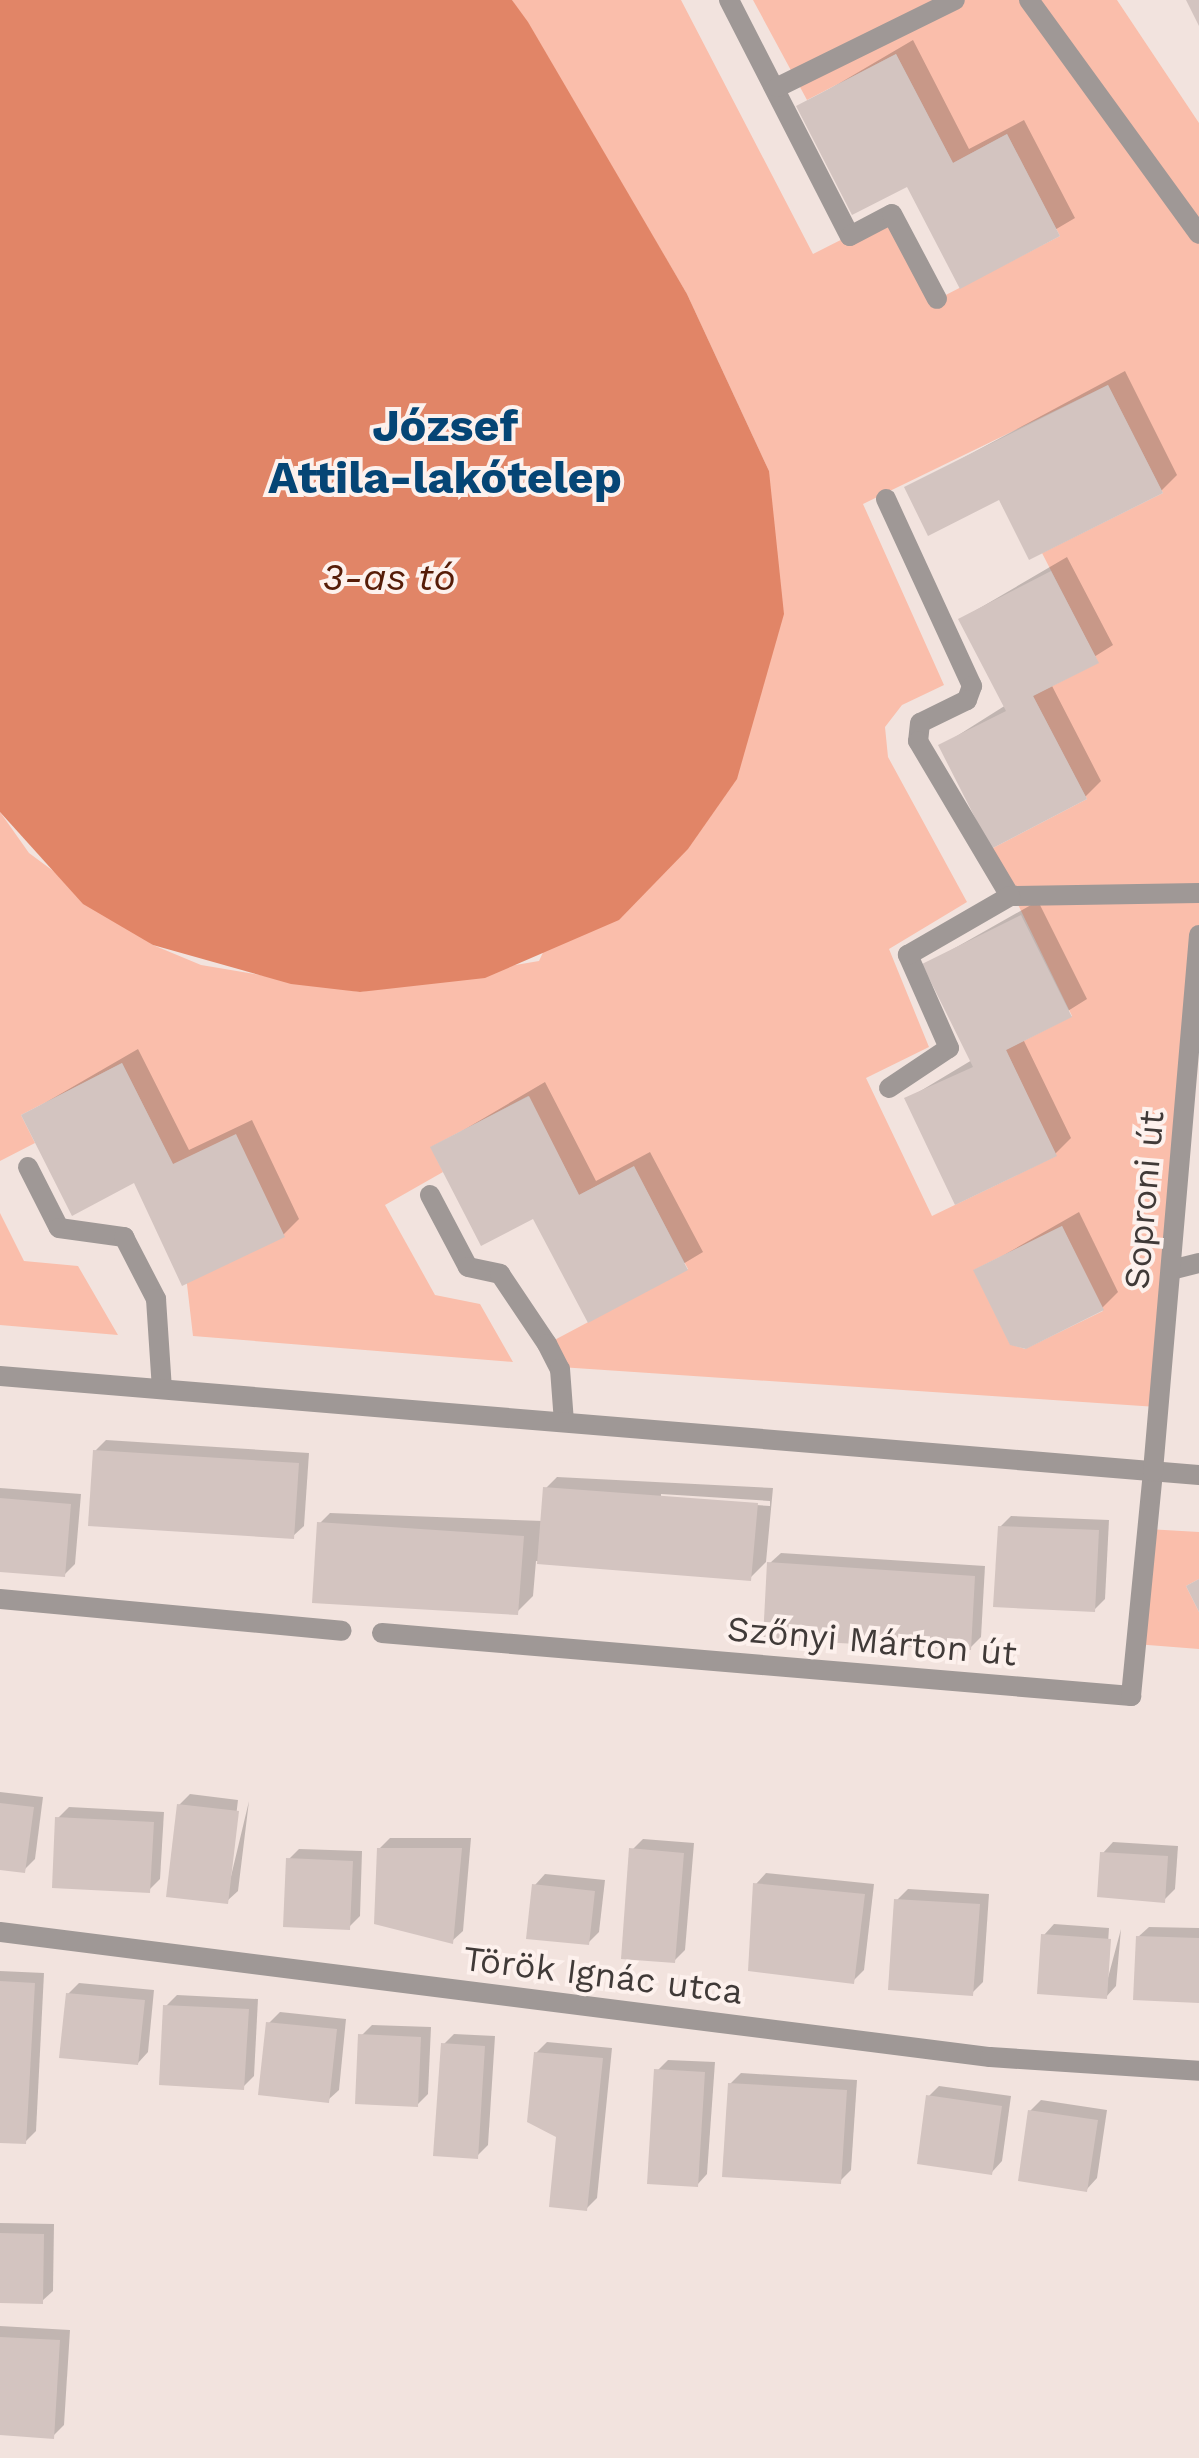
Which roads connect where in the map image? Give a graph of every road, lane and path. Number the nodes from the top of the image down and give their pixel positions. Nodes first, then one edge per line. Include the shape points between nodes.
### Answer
1 (729, 0) edge
2 (956, 0) edge
3 (1029, 0) edge
4 (778, 88) junction
5 (1199, 234) edge
6 (937, 299) dead end
7 (886, 499) dead end
8 (1199, 893) edge
9 (1010, 896) junction
10 (1199, 935) edge
11 (889, 1088) dead end
12 (28, 1167) dead end
13 (430, 1194) dead end
14 (1199, 1264) edge
15 (1171, 1270) junction
16 (0, 1376) edge
17 (162, 1389) junction
18 (564, 1422) junction
19 (1154, 1471) junction
20 (1199, 1475) edge
21 (0, 1600) edge
22 (342, 1630) dead end
23 (382, 1632) dead end
24 (0, 1932) edge
25 (1199, 2071) edge

1 - 4 street
2 - 4 street
3 - 5 street
4 - 6 street via 850,236 892,214
7 - 9 street via 972,686 967,700 920,722 918,741
8 - 9 street
9 - 11 street via 908,955 949,1048
10 - 15 street, Soproni út
12 - 17 street via 59,1228 124,1237 156,1299
13 - 18 street via 468,1267 500,1274 547,1344 560,1369
14 - 15 street
15 - 19 street, Soproni út
16 - 17 street
17 - 18 street
18 - 19 street
19 - 20 street
19 - 23 street, Szőnyi Márton út via 1131,1696
21 - 22 street
24 - 25 street, Török Ignác utca via 990,2057

